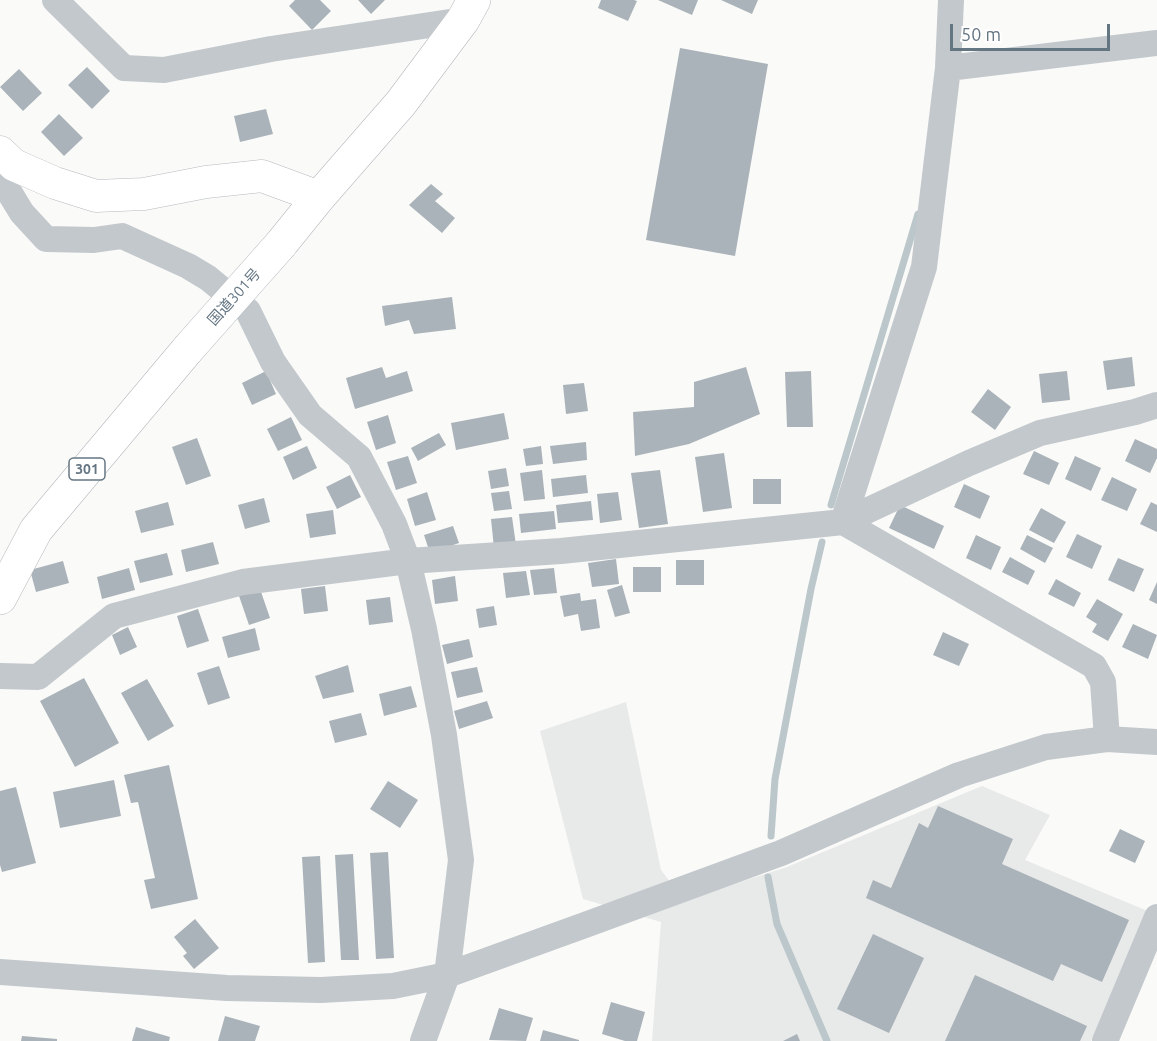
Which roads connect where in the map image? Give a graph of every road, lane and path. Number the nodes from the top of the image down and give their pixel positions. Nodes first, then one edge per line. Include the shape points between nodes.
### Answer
1 (55, 0) edge
2 (951, 0) edge
3 (469, 10) edge
4 (1157, 43) edge
5 (948, 68) junction
6 (0, 152) edge
7 (0, 177) edge
8 (319, 197) junction
9 (1157, 405) edge
10 (843, 522) junction
11 (408, 561) junction
12 (0, 598) edge
13 (0, 676) edge
14 (1107, 739) junction
15 (1157, 742) edge
16 (1157, 916) edge
17 (0, 972) edge
18 (447, 975) junction
19 (423, 1041) edge
20 (1105, 1041) edge

1 - 3 street via 124,68 164,70
2 - 5 street
3 - 8 highway, 国道301号 / 301 via 401,103
4 - 5 street
5 - 10 street via 924,267
6 - 8 main road via 14,165 96,196 144,194 262,176
7 - 11 street via 22,213 46,239 122,236 188,266 248,311 273,362 310,415 359,457 394,524
8 - 12 highway, 国道301号 / 301, bridge via 36,530
9 - 10 street via 1040,433
10 - 11 street via 561,551
10 - 14 street via 1094,666 1103,682
11 - 13 street via 243,582 114,616 38,676
11 - 18 street via 444,735 461,860
14 - 15 street
14 - 18 street via 1046,747 959,775 781,853
16 - 20 street
17 - 18 street via 227,988 321,990 393,986
18 - 19 street

